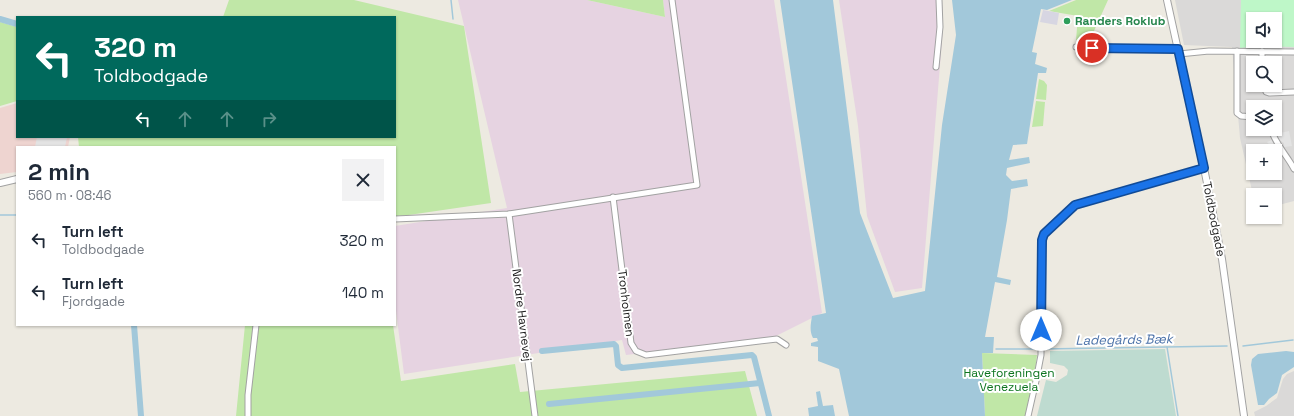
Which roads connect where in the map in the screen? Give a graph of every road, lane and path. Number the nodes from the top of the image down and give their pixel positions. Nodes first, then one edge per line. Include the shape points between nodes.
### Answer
1 (672, 0) edge
2 (939, 0) edge
3 (1167, 0) edge
4 (1076, 47) dead end
5 (1237, 51) junction
6 (1262, 51) junction
7 (1178, 52) junction
8 (1294, 52) edge
9 (1262, 56) edge
10 (936, 67) dead end
11 (1266, 92) edge
12 (1294, 92) edge
13 (1246, 116) edge
14 (1274, 136) edge
15 (1204, 168) junction
16 (1294, 169) edge
17 (16, 179) edge
18 (0, 183) edge
19 (613, 197) junction
20 (509, 214) junction
21 (396, 220) edge
22 (256, 326) edge
23 (786, 345) dead end
24 (248, 416) edge
25 (535, 416) edge
26 (1028, 416) edge
27 (1244, 416) edge

1 - 19 street via 698,185
2 - 10 street via 940,27
3 - 7 street, Toldbodgade
4 - 7 street
5 - 6 street
5 - 7 street
5 - 13 street via 1237,113
6 - 8 street
6 - 9 street
7 - 15 street, Toldbodgade
11 - 12 street
14 - 16 street
15 - 26 street via 1075,205 1044,234 1041,355
15 - 27 street, Toldbodgade via 1222,259
17 - 18 street
19 - 20 street
19 - 23 street, Tronholmen via 631,343 636,351 646,355 777,339
20 - 21 street
20 - 25 street, Nordre Havnevej
22 - 24 street

